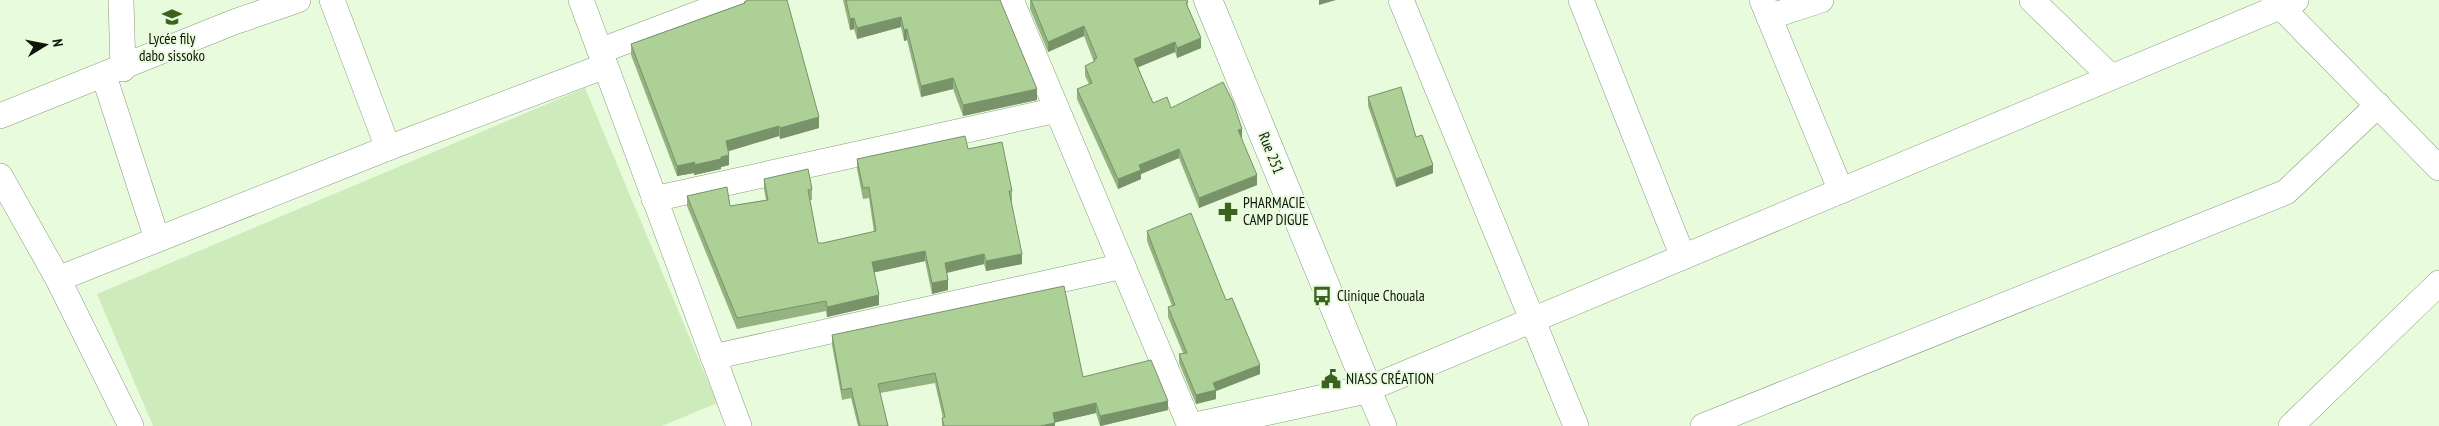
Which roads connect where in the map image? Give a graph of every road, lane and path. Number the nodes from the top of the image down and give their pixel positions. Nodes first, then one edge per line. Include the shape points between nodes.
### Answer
1 (121, 0) edge
2 (298, 0) edge
3 (332, 0) edge
4 (581, 0) edge
5 (734, 0) edge
6 (1011, 0) edge
7 (1208, 0) edge
8 (1401, 0) edge
9 (1581, 0) edge
10 (1821, 0) edge
11 (2032, 0) edge
12 (2283, 2) edge
13 (1765, 9) edge
14 (602, 59) junction
15 (113, 72) junction
16 (2111, 77) junction
17 (2378, 105) junction
18 (1057, 110) junction
19 (0, 116) edge
20 (388, 148) junction
21 (2439, 168) edge
22 (0, 176) edge
23 (1841, 191) junction
24 (654, 199) junction
25 (157, 239) junction
26 (1683, 257) junction
27 (1123, 266) junction
28 (58, 279) junction
29 (2439, 283) edge
30 (1533, 320) junction
31 (713, 357) junction
32 (1368, 389) junction
33 (131, 426) edge
34 (739, 426) edge
35 (1190, 426) edge
36 (1198, 426) edge
37 (1384, 426) edge
38 (1576, 426) edge
39 (1703, 426) edge
40 (2291, 426) edge

1 - 15 street
2 - 15 street
3 - 20 street
4 - 14 street
5 - 14 street
6 - 18 street
7 - 32 main road, Rue 251
8 - 30 street
9 - 26 street
10 - 13 street
11 - 16 street
12 - 16 street
12 - 17 street
13 - 23 street
14 - 20 street
14 - 24 street
15 - 19 street
15 - 25 street
16 - 23 street
17 - 21 street
17 - 39 street via 2286,192
18 - 24 street
18 - 27 street
20 - 25 street
22 - 28 street
23 - 26 street
24 - 31 street
25 - 28 street
26 - 30 street
27 - 31 street
27 - 35 street
28 - 33 street
29 - 40 street
30 - 32 street
30 - 38 street
31 - 34 street
32 - 36 main road
32 - 37 street

